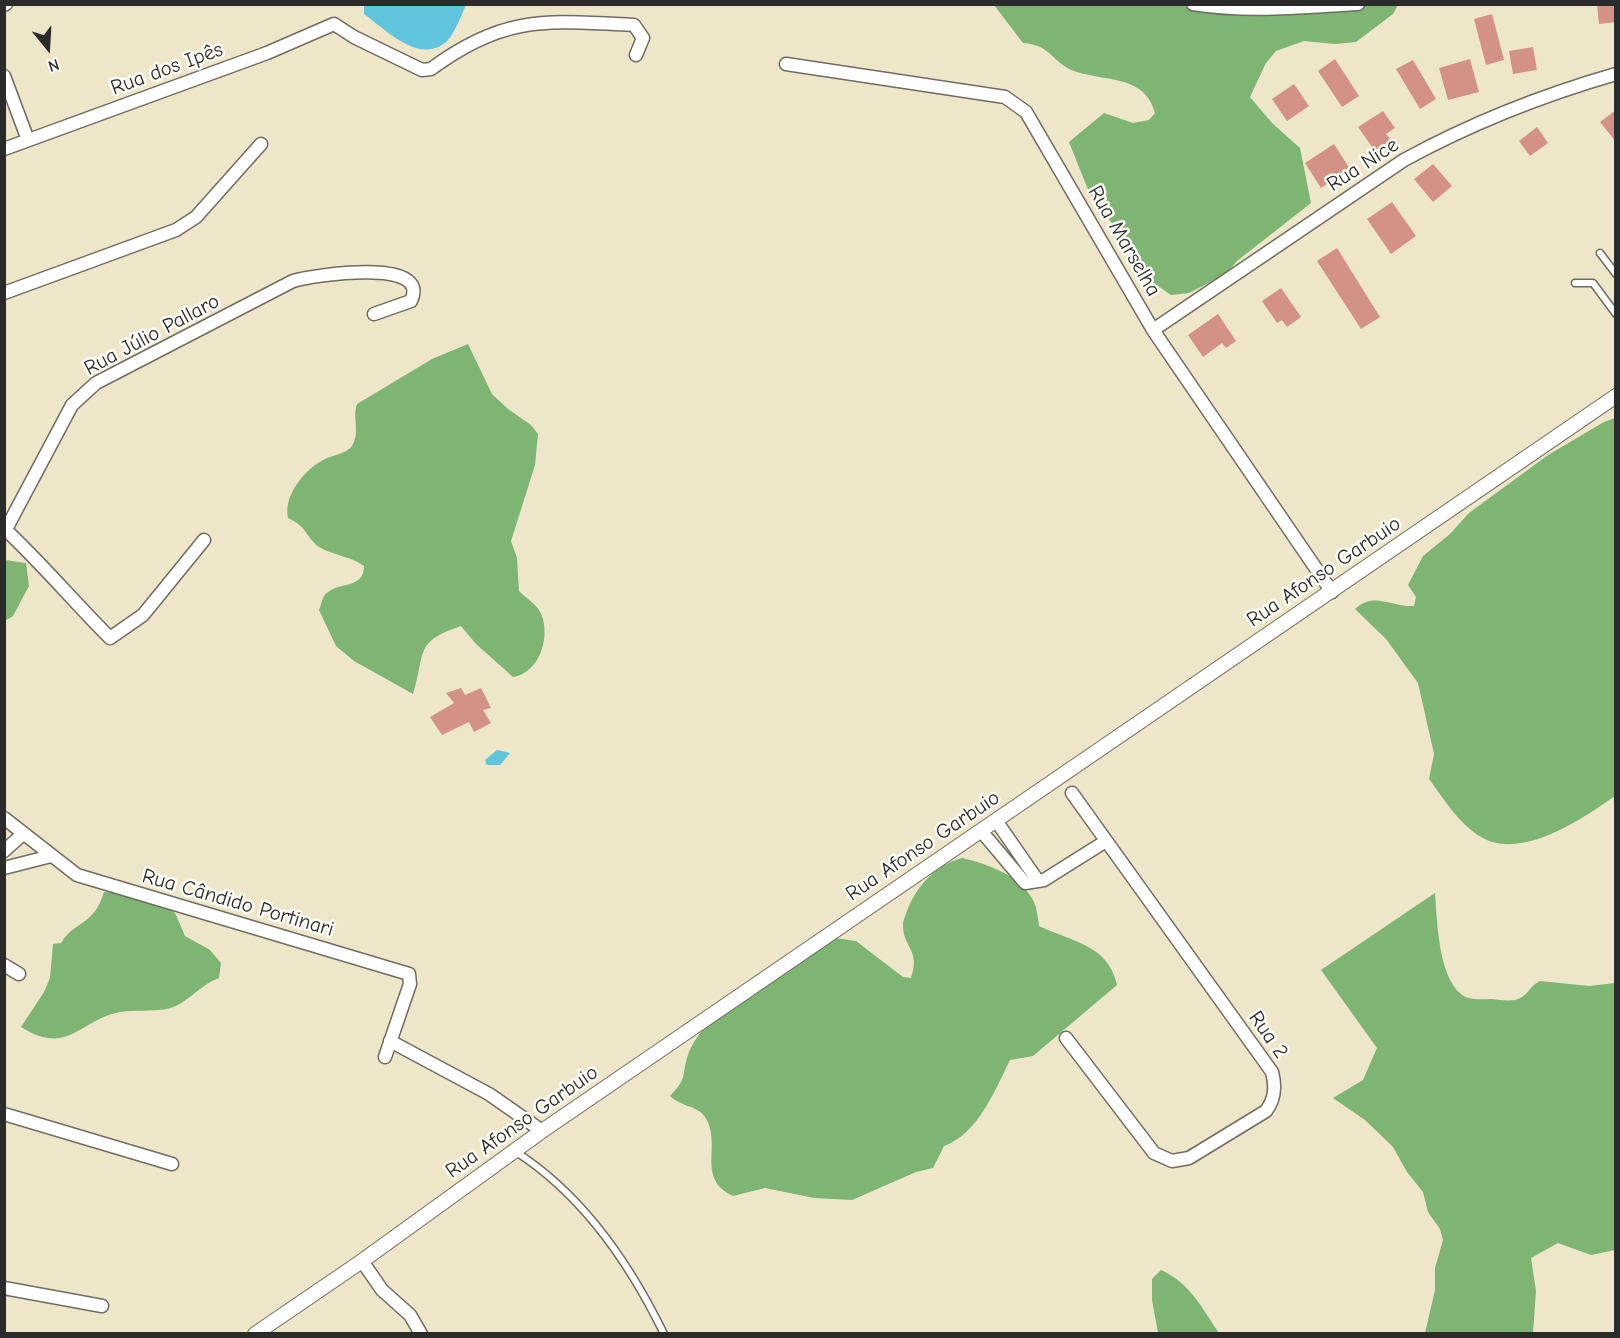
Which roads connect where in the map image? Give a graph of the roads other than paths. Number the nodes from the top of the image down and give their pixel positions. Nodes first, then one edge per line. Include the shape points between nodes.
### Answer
1 (1193, 4) edge
2 (1358, 4) edge
3 (636, 55) dead end
4 (786, 64) dead end
5 (1616, 74) edge
6 (4, 76) edge
7 (27, 140) junction
8 (261, 144) dead end
9 (4, 149) edge
10 (1600, 253) dead end
11 (1616, 274) edge
12 (1575, 283) dead end
13 (4, 293) edge
14 (374, 314) dead end
15 (1616, 314) edge
16 (1153, 330) junction
17 (1616, 396) edge
18 (6, 532) edge
19 (204, 540) dead end
20 (1332, 592) junction
21 (1072, 793) dead end
22 (4, 819) edge
23 (997, 822) junction
24 (982, 832) junction
25 (23, 834) junction
26 (1106, 841) junction
27 (4, 852) edge
28 (51, 856) junction
29 (4, 868) edge
30 (1038, 881) junction
31 (4, 965) edge
32 (19, 974) dead end
33 (1065, 1038) dead end
34 (390, 1041) junction
35 (385, 1057) dead end
36 (4, 1114) edge
37 (542, 1131) junction
38 (515, 1151) junction
39 (172, 1164) dead end
40 (362, 1261) junction
41 (4, 1287) edge
42 (102, 1306) dead end
43 (255, 1334) edge
44 (421, 1334) edge
45 (664, 1334) edge

1 - 2 street via 1229,10
3 - 7 street, Rua dos Ipês via 643,38 634,26 526,23 493,33 431,69 422,70 334,24 267,53
4 - 16 street, Rua Marselha via 1005,97 1015,102 1026,112
5 - 16 street, Rua Nice via 1500,114 1438,141
6 - 7 street
7 - 9 street, Rua dos Ipês
8 - 13 street via 196,218 176,230
10 - 11 lane
12 - 15 lane via 1593,283
14 - 18 street, Rua Júlio Pallaro via 411,300 415,292 413,283 405,276 315,274 293,281 96,383 72,405
16 - 20 street, Rua Marselha
17 - 20 street, Rua Afonso Garbuio
18 - 19 street via 42,564 110,638 143,615
20 - 23 street, Rua Afonso Garbuio
21 - 26 street, Rua 2
22 - 25 street, Rua Cândido Portinari
23 - 24 street, Rua Afonso Garbuio
23 - 30 street
24 - 30 street via 1020,881
24 - 37 street, Rua Afonso Garbuio
25 - 27 street
25 - 28 street, Rua Cândido Portinari
26 - 30 street
26 - 33 street, Rua 2 via 1272,1072 1275,1088 1271,1104 1266,1111 1189,1158 1167,1160 1154,1154
28 - 29 street
28 - 34 street, Rua Cândido Portinari via 77,875 92,880 406,972 411,980
31 - 32 street
34 - 35 street, Rua Cândido Portinari
34 - 37 street via 489,1094
36 - 39 street
37 - 38 street, Rua Afonso Garbuio
38 - 40 street, Rua Afonso Garbuio
38 - 45 lane via 593,1220 625,1262
40 - 43 street, Rua Afonso Garbuio
40 - 44 street
41 - 42 street

